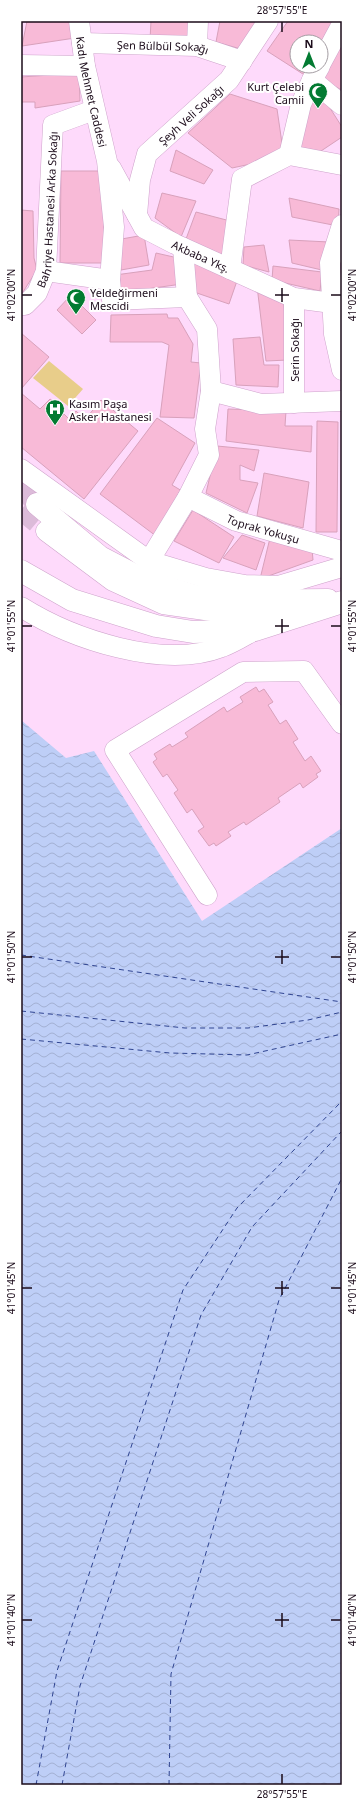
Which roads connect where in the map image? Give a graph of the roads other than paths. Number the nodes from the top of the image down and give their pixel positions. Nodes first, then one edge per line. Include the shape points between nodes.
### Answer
1 (79, 21) edge
2 (198, 21) edge
3 (268, 21) edge
4 (342, 24) edge
5 (82, 43) junction
6 (197, 46) junction
7 (329, 49) edge
8 (242, 60) junction
9 (21, 65) edge
10 (85, 66) junction
11 (316, 74) edge
12 (321, 74) edge
13 (342, 105) edge
14 (94, 110) junction
15 (289, 154) junction
16 (107, 161) junction
17 (342, 165) edge
18 (137, 215) junction
19 (342, 225) edge
20 (339, 244) edge
21 (183, 248) junction
22 (230, 270) junction
23 (46, 271) junction
24 (110, 280) junction
25 (187, 297) junction
26 (294, 298) junction
27 (332, 303) junction
28 (21, 305) edge
29 (338, 334) edge
30 (342, 370) edge
31 (212, 391) junction
32 (342, 401) edge
33 (294, 403) junction
34 (21, 469) edge
35 (188, 497) junction
36 (37, 504) tunnel mouth
37 (46, 531) tunnel mouth
38 (342, 551) edge
39 (149, 561) junction
40 (342, 567) edge
41 (21, 571) edge
42 (316, 600) junction
43 (342, 601) edge
44 (21, 607) edge
45 (255, 630) junction
46 (342, 724) edge
47 (207, 895) dead end

1 - 5 street, Kadı Mehmet Caddesi
2 - 6 street
3 - 8 street, Şeyh Veli Sokağı
4 - 7 street
5 - 6 street, Şen Bülbül Sokağı
5 - 10 street, Kadı Mehmet Caddesi
6 - 8 street, Şen Bülbül Sokağı
8 - 18 street, Şeyh Veli Sokağı via 229,80 147,154 140,180
9 - 10 street
10 - 14 street, Kadı Mehmet Caddesi
11 - 15 street via 300,104
12 - 13 street
14 - 16 street, Kadı Mehmet Caddesi
14 - 23 street, Bahriye Hastanesi Arka Sokağı via 53,125
15 - 17 street
15 - 22 street via 242,179
16 - 18 street, Akbaba Ykş.
16 - 24 street via 114,227
18 - 21 street, Akbaba Ykş. via 144,228
19 - 20 street
20 - 27 street via 330,263
21 - 22 street, Akbaba Ykş.
21 - 25 street
22 - 26 street, Akbaba Ykş.
23 - 24 street
23 - 28 street, Bahriye Hastanesi Arka Sokağı via 37,293 25,305
24 - 25 street via 112,300
25 - 31 street via 207,329
26 - 27 street, Akbaba Ykş.
26 - 33 street, Serin Sokağı
27 - 29 street
29 - 30 street
31 - 33 street via 261,404
31 - 35 street via 205,429 209,455
32 - 33 street
34 - 39 street
35 - 38 street, Toprak Yokuşu via 236,521
35 - 39 street
36 - 42 main road via 100,557 146,581 195,596 228,600
37 - 42 street via 113,581 163,604 219,612 254,613
39 - 40 street via 206,578 245,585 278,586
41 - 45 main road via 72,600 156,626 192,632
42 - 43 main road
43 - 45 main road
44 - 45 street via 62,629 135,652 175,655 202,652 222,647
46 - 47 street via 304,671 243,672 114,750

